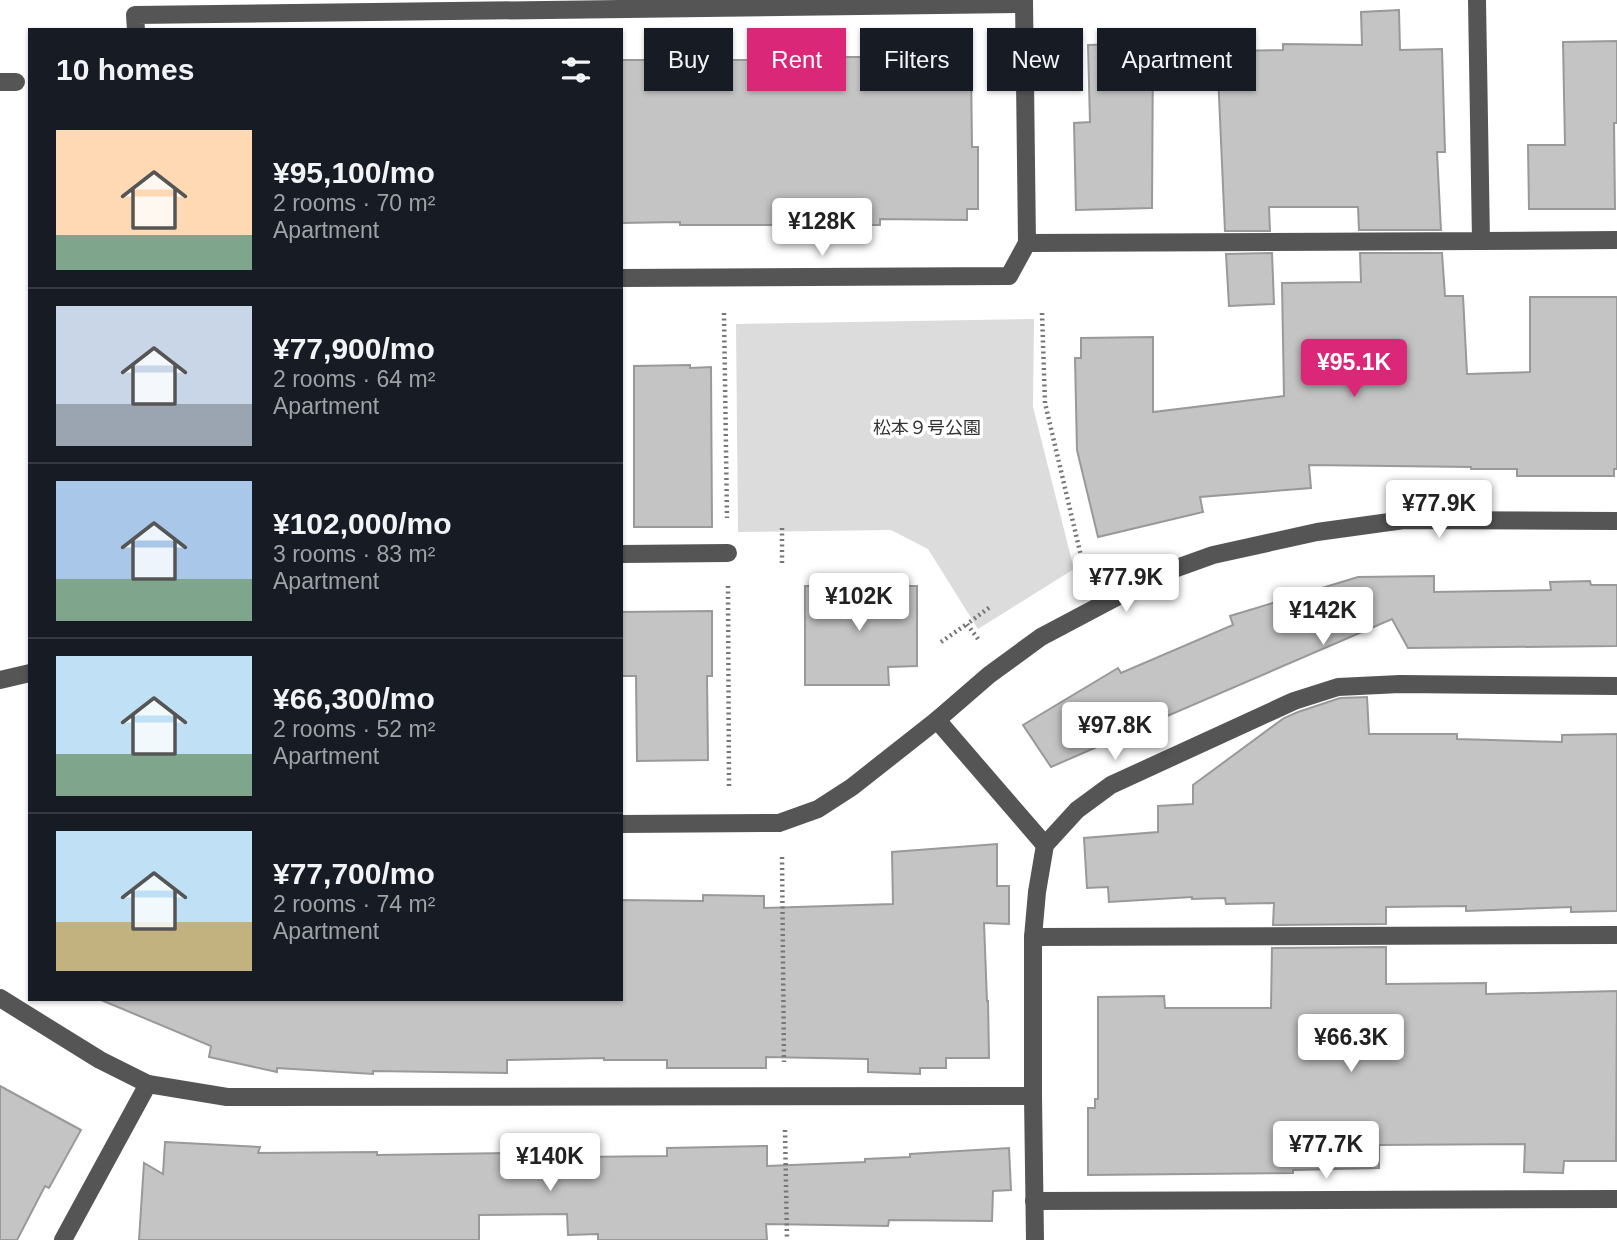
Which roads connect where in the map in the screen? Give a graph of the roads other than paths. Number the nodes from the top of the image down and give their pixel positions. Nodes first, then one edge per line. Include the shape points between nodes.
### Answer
1 (1477, 0) edge
2 (1024, 2) edge
3 (136, 28) edge
4 (1480, 240) junction
5 (1617, 240) edge
6 (1027, 243) junction
7 (623, 278) edge
8 (1617, 521) edge
9 (728, 553) dead end
10 (623, 554) edge
11 (28, 673) edge
12 (0, 680) edge
13 (1617, 686) edge
14 (937, 720) junction
15 (623, 824) edge
16 (1045, 845) junction
17 (1617, 935) edge
18 (1033, 937) junction
19 (0, 998) edge
20 (148, 1084) junction
21 (1033, 1096) junction
22 (1617, 1199) edge
23 (1034, 1201) junction
24 (63, 1240) edge
25 (1035, 1240) edge

1 - 4 street
2 - 3 street via 135,15
2 - 6 street
4 - 5 street
4 - 6 street
6 - 7 street via 1009,276
8 - 14 street via 1404,520 1317,532 1213,555 1160,574 1041,637
9 - 10 street
11 - 12 street
13 - 16 street via 1338,687 1294,701 1111,785 1077,810
14 - 15 street via 852,787 818,809 779,823
14 - 16 street
16 - 18 street
17 - 18 street
18 - 21 street
19 - 20 street
20 - 21 street via 227,1097
20 - 24 street
21 - 23 street
22 - 23 street
23 - 25 street

